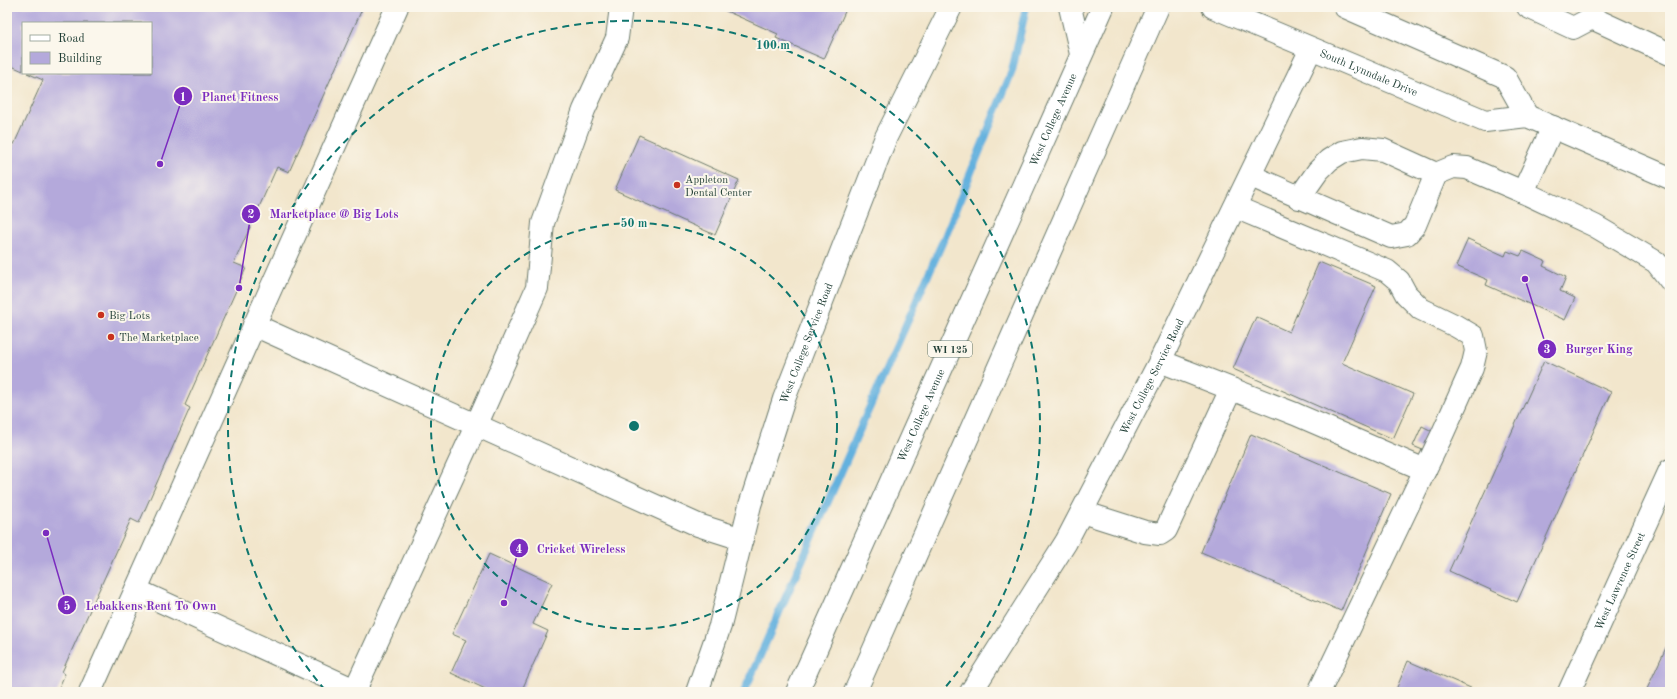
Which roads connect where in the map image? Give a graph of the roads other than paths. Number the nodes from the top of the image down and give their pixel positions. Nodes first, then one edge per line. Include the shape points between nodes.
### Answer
1 (397, 7) edge
2 (621, 7) edge
3 (951, 7) edge
4 (1070, 7) edge
5 (1103, 7) edge
6 (1158, 7) edge
7 (1213, 7) edge
8 (1345, 7) edge
9 (1528, 7) edge
10 (1311, 49) junction
11 (1081, 54) junction
12 (1670, 54) edge
13 (1527, 116) junction
14 (1553, 127) junction
15 (1436, 174) junction
16 (1251, 176) junction
17 (1670, 178) edge
18 (1523, 192) junction
19 (1299, 198) junction
20 (1235, 207) junction
21 (1670, 280) edge
22 (254, 326) junction
23 (1160, 361) junction
24 (1231, 389) junction
25 (476, 426) junction
26 (1425, 470) junction
27 (1670, 470) edge
28 (1082, 512) junction
29 (742, 539) junction
30 (136, 590) junction
31 (356, 691) edge
32 (90, 692) edge
33 (697, 692) edge
34 (798, 692) edge
35 (854, 692) edge
36 (972, 692) edge
37 (1319, 692) edge
38 (1569, 692) edge

1 - 22 street
2 - 25 street via 617,38 584,110 543,223 537,288
3 - 29 street, West College Service Road via 883,144 784,400 750,505
4 - 11 street
5 - 11 street, West College Avenue / WI 125
6 - 35 street
7 - 10 street, South Lynndale Drive
8 - 13 street via 1505,78
9 - 12 street via 1573,28 1592,18
10 - 13 street, South Lynndale Drive via 1485,121
10 - 16 street, West College Service Road
11 - 34 street, West College Avenue / WI 125
13 - 14 street, South Lynndale Drive
14 - 17 street, South Lynndale Drive
14 - 18 street
15 - 18 street via 1453,167 1467,168
15 - 19 street via 1383,150 1362,148 1342,152 1329,160
15 - 19 street via 1415,225 1407,234 1391,238
16 - 19 street
16 - 20 street, West College Service Road
18 - 21 street via 1595,226 1656,262
20 - 23 street, West College Service Road
20 - 26 street via 1387,271 1399,281 1406,294 1421,309 1473,336 1476,351 1472,368
22 - 25 street
22 - 30 street
23 - 24 street
23 - 28 street, West College Service Road
24 - 26 street
24 - 28 street via 1166,530 1160,534 1145,532
25 - 29 street via 698,525
25 - 31 street
26 - 37 street
27 - 38 street, West Lawrence Street
28 - 36 street, West College Service Road
29 - 33 street, West College Service Road via 720,626
30 - 31 street
30 - 32 street

